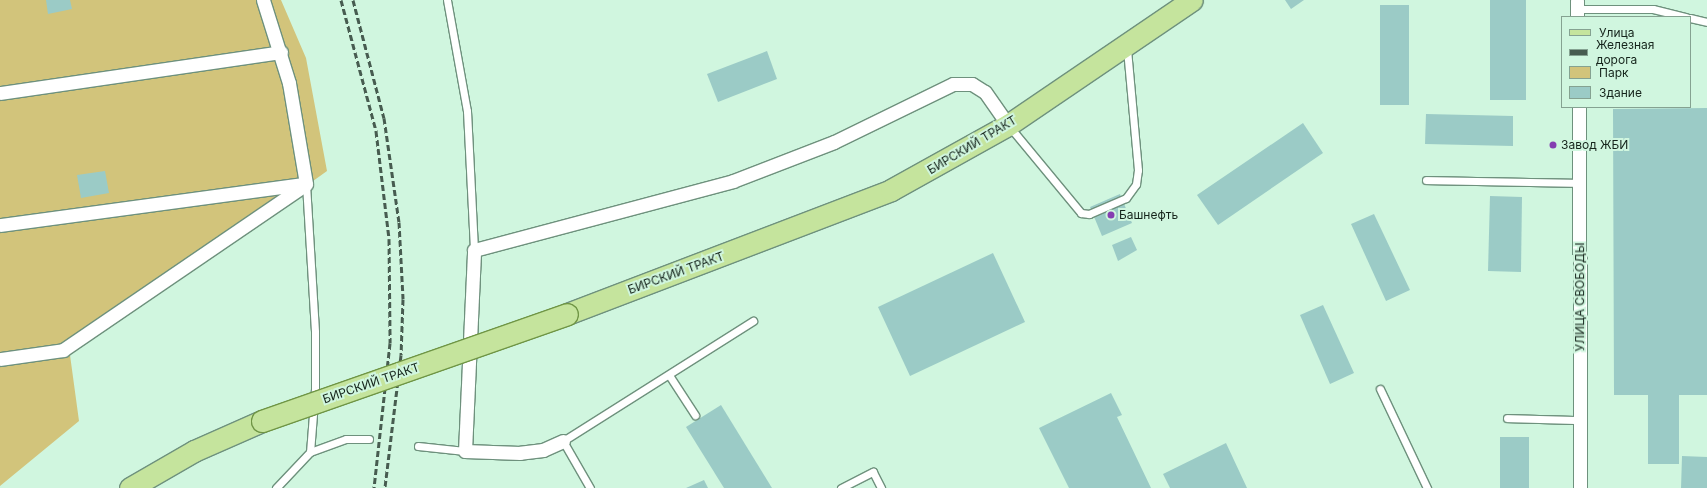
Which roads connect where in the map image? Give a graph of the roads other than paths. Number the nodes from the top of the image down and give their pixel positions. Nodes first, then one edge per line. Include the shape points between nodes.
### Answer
1 (263, 0) edge
2 (447, 0) edge
3 (1192, 0) edge
4 (1577, 9) edge
5 (1681, 16) edge
6 (1691, 18) edge
7 (1707, 22) edge
8 (1127, 47) junction
9 (280, 52) junction
10 (0, 93) edge
11 (1579, 108) edge
12 (1008, 125) junction
13 (1426, 180) dead end
14 (1580, 183) junction
15 (306, 184) junction
16 (0, 225) edge
17 (474, 250) junction
18 (753, 320) dead end
19 (0, 359) edge
20 (669, 375) junction
21 (1380, 388) dead end
22 (695, 415) dead end
23 (1507, 418) dead end
24 (1580, 420) junction
25 (369, 440) dead end
26 (563, 441) junction
27 (418, 446) dead end
28 (465, 451) junction
29 (310, 452) junction
30 (130, 488) edge
31 (276, 488) edge
32 (590, 488) edge
33 (841, 488) edge
34 (881, 488) edge
35 (1427, 488) edge
36 (1580, 488) edge

1 - 9 street
2 - 17 lane via 467,111
3 - 8 main road, БИРСКИЙ ТРАКТ
4 - 5 lane via 1653,10
6 - 7 lane
8 - 12 main road, БИРСКИЙ ТРАКТ
8 - 12 lane via 1138,170 1136,184 1126,198 1089,214 1081,213
9 - 10 street
9 - 15 street via 301,142
11 - 14 street, УЛИЦА СВОБОДЫ
12 - 17 street via 985,92 972,84 953,84 834,142 740,178
12 - 30 main road, БИРСКИЙ ТРАКТ, bridge via 941,165 852,207 567,314 262,420 194,451
13 - 14 lane
14 - 24 street, УЛИЦА СВОБОДЫ
15 - 16 street
15 - 19 street via 63,350
15 - 29 lane via 316,389
17 - 28 street
18 - 20 lane
20 - 22 lane
20 - 26 lane
21 - 35 lane
23 - 24 lane
24 - 36 street, УЛИЦА СВОБОДЫ
25 - 29 lane via 346,439
26 - 28 street via 543,450 520,453
26 - 32 lane
27 - 28 lane
29 - 31 lane
33 - 34 lane via 873,472

